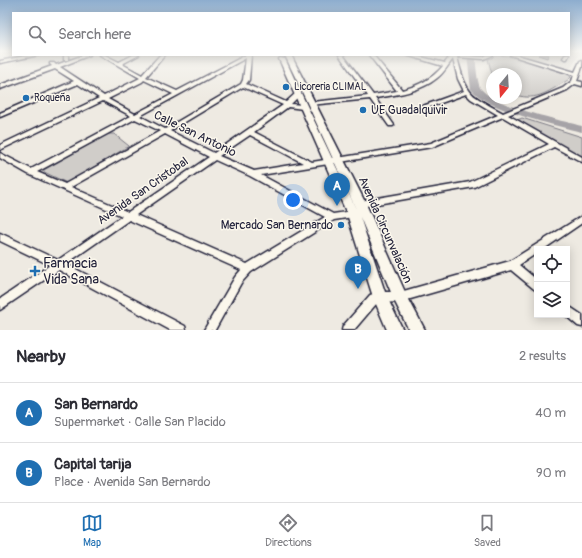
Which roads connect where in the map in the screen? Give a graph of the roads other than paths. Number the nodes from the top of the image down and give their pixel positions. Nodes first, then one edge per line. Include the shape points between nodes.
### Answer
1 (52, 66) edge
2 (52, 66) edge
3 (53, 66) edge
4 (123, 66) edge
5 (152, 66) edge
6 (227, 66) edge
7 (248, 66) edge
8 (286, 66) edge
9 (292, 66) edge
10 (349, 66) edge
11 (380, 66) edge
12 (445, 66) edge
13 (457, 66) edge
14 (550, 66) edge
15 (580, 66) edge
16 (576, 74) junction
17 (143, 78) junction
18 (77, 82) junction
19 (574, 82) junction
20 (0, 83) edge
21 (582, 84) edge
22 (243, 85) junction
23 (0, 87) edge
24 (401, 92) junction
25 (466, 92) junction
26 (176, 93) junction
27 (298, 94) junction
28 (371, 96) junction
29 (104, 99) junction
30 (287, 105) junction
31 (307, 105) junction
32 (422, 108) dead end
33 (505, 114) junction
34 (0, 115) edge
35 (135, 116) junction
36 (391, 125) dead end
37 (164, 132) junction
38 (250, 132) junction
39 (554, 144) junction
40 (0, 148) edge
41 (0, 155) edge
42 (213, 156) junction
43 (333, 160) junction
44 (582, 160) edge
45 (310, 164) junction
46 (31, 172) junction
47 (253, 174) junction
48 (65, 187) junction
49 (360, 204) junction
50 (353, 214) junction
51 (131, 215) junction
52 (332, 217) junction
53 (582, 219) edge
54 (0, 237) edge
55 (58, 264) junction
56 (512, 265) junction
57 (248, 269) junction
58 (534, 283) edge
59 (380, 297) junction
60 (400, 297) junction
61 (0, 305) edge
62 (570, 312) edge
63 (582, 322) edge
64 (180, 330) edge
65 (209, 330) edge
66 (347, 330) edge
67 (395, 330) edge
68 (417, 330) edge

1 - 20 street
2 - 23 street
3 - 18 street, Calle San Antonio
4 - 17 street
5 - 17 street
6 - 26 street
7 - 22 street
8 - 27 highway, Avenida Circunvalación
9 - 31 highway, Avenida Circunvalación
10 - 28 street
11 - 24 street
12 - 24 street via 426,83
13 - 25 street
14 - 16 street
15 - 16 street
16 - 19 street
17 - 26 street
17 - 29 street
18 - 29 street, Calle San Antonio
18 - 34 street
19 - 21 street
19 - 33 street via 565,89
22 - 30 street
22 - 37 street
24 - 28 street
25 - 32 street
25 - 33 street via 483,104
26 - 35 street
27 - 30 street, Avenida San Cristobal
27 - 31 highway, Avenida Circunvalación
28 - 31 street
28 - 36 street
29 - 35 street, Calle San Antonio
29 - 40 street
30 - 31 street
30 - 38 street, Avenida San Cristobal
31 - 43 highway, Avenida Circunvalación
33 - 39 street
33 - 43 street via 432,145
35 - 37 street, Calle San Antonio
35 - 46 street
37 - 42 street, Calle San Antonio
37 - 48 street
38 - 42 street, Avenida San Cristobal
38 - 45 street
39 - 44 street
39 - 49 street via 471,185
41 - 46 street
42 - 47 street, Calle San Antonio
42 - 51 street, Avenida San Cristobal
43 - 45 street
43 - 49 highway, Avenida Circunvalación
43 - 50 highway, Avenida Circunvalación
45 - 47 street
46 - 48 street
47 - 52 street, Calle San Antonio
48 - 51 street
49 - 60 highway, Avenida Circunvalación
50 - 52 street
50 - 59 highway, Avenida Circunvalación
51 - 55 street, Avenida San Cristobal
51 - 57 street
52 - 57 street
53 - 56 street
54 - 55 street
55 - 61 street, Avenida San Cristobal
55 - 64 street
56 - 58 street
56 - 60 street
57 - 65 street via 238,280
59 - 60 street
59 - 66 street via 374,299
59 - 67 highway, Avenida Circunvalación
60 - 68 highway, Avenida Circunvalación
62 - 63 street

